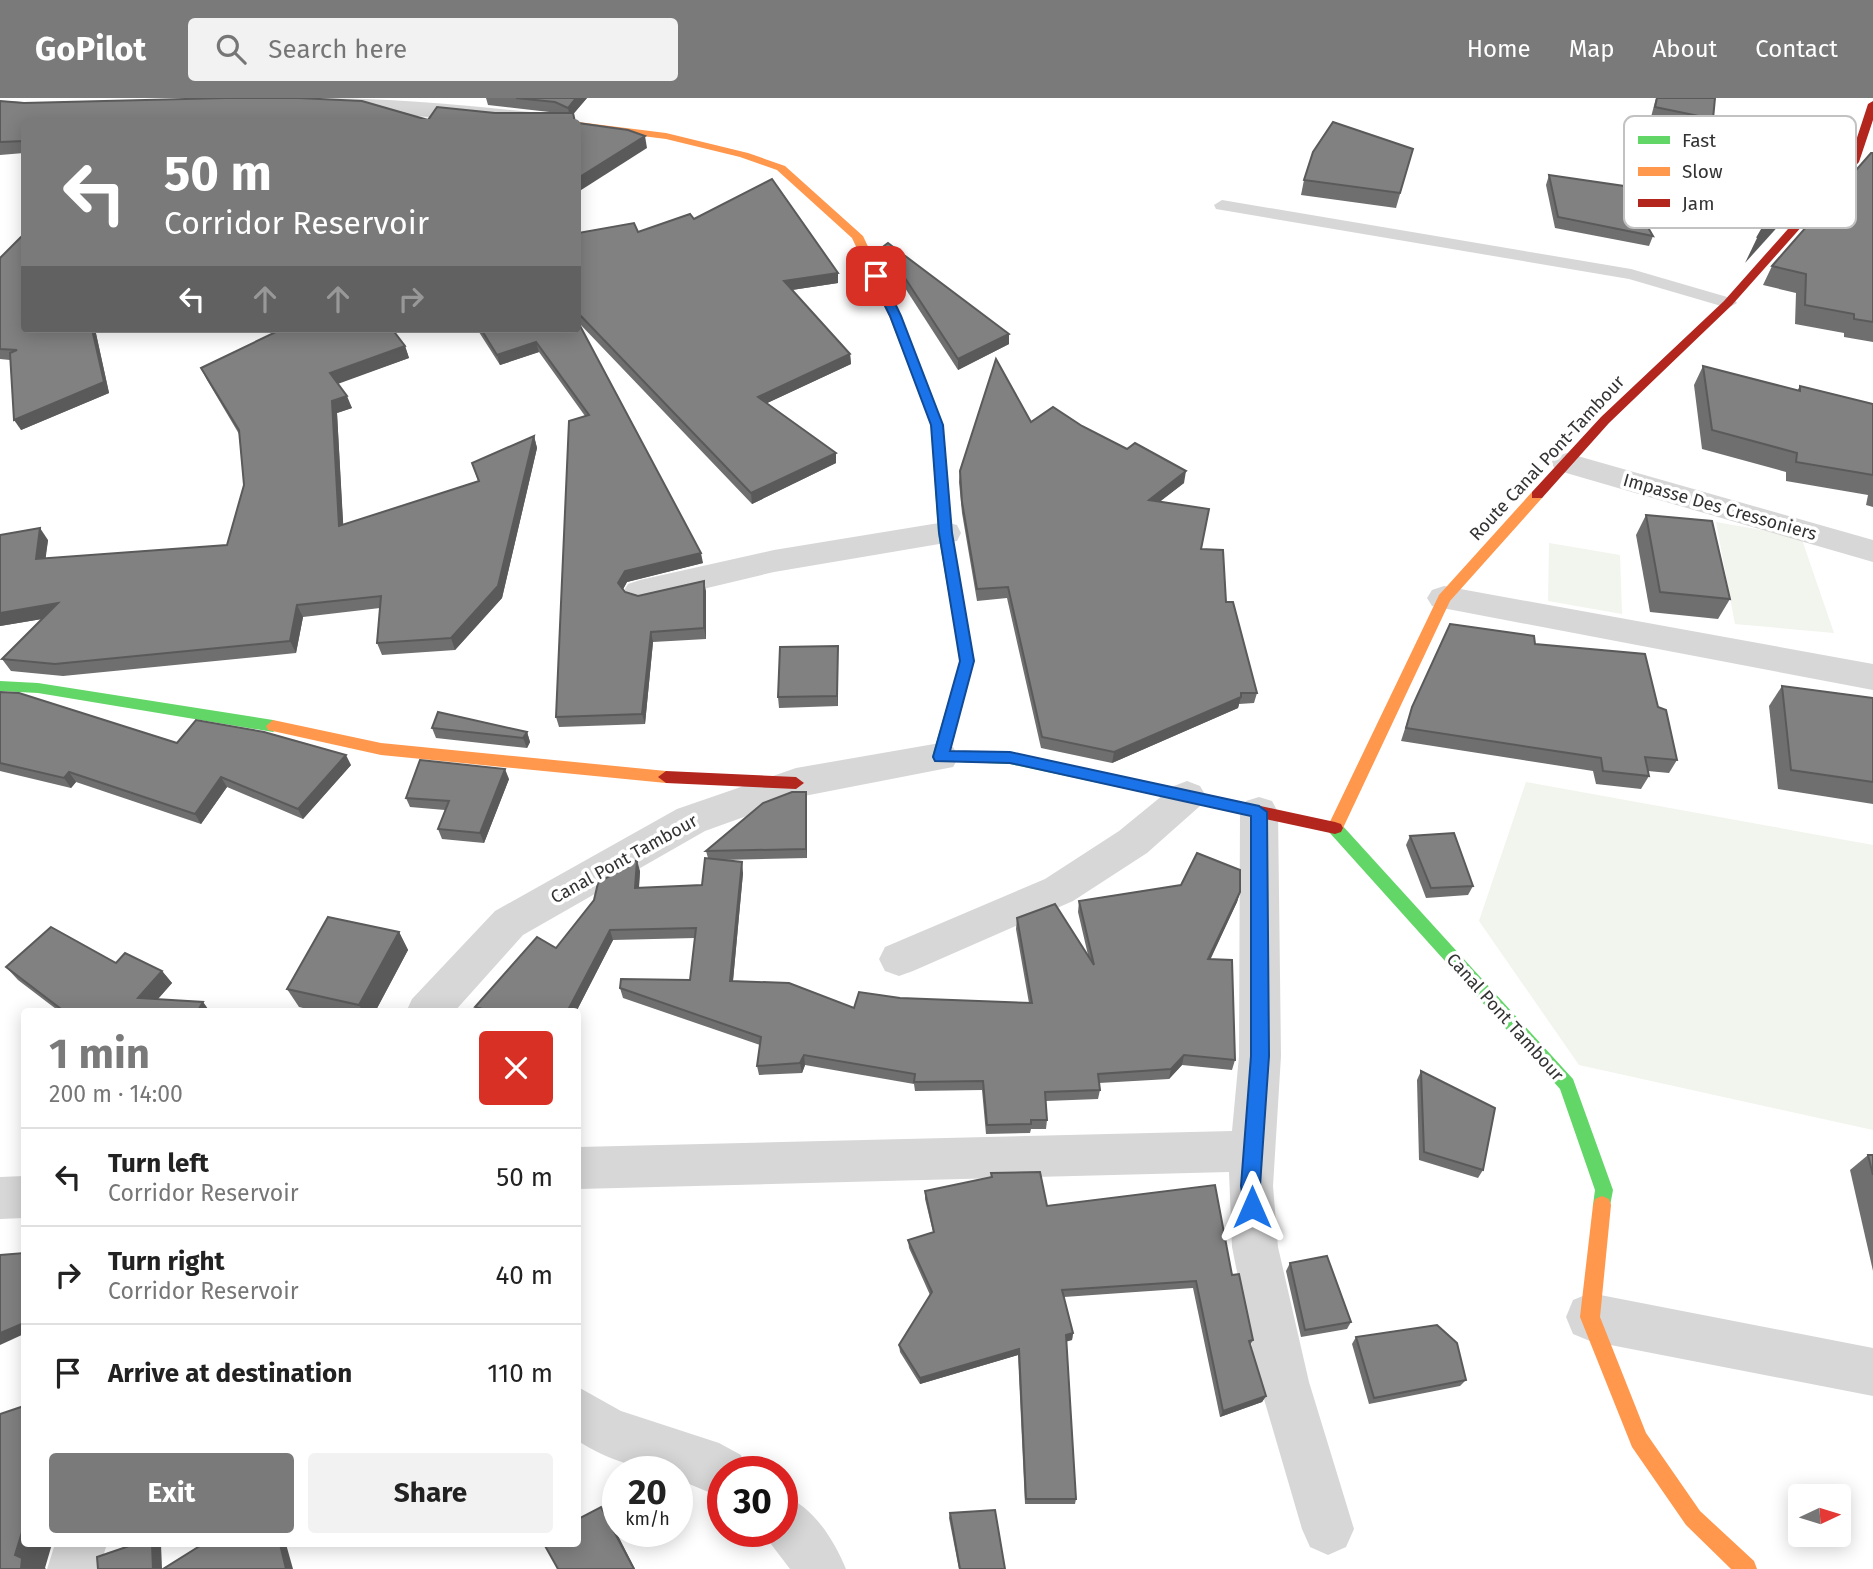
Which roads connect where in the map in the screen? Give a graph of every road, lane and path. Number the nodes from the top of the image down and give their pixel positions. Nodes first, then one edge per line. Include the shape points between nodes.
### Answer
1 (301, 101) edge
2 (1873, 104) edge
3 (529, 119) edge
4 (581, 125) edge
5 (1864, 162) edge
6 (1222, 205) dead end
7 (1800, 228) edge
8 (1728, 303) junction
9 (1567, 463) junction
10 (945, 533) junction
11 (1873, 551) edge
12 (640, 592) edge
13 (1444, 597) junction
14 (1873, 677) edge
15 (0, 686) edge
16 (940, 757) junction
17 (796, 783) junction
18 (1187, 796) junction
19 (1259, 812) junction
20 (1335, 828) junction
21 (899, 959) dead end
22 (432, 1008) edge
23 (1253, 1151) junction
24 (581, 1168) edge
25 (21, 1197) edge
26 (0, 1198) edge
27 (1590, 1317) junction
28 (1873, 1372) edge
29 (581, 1414) edge
30 (707, 1464) edge
31 (1328, 1529) dead end
32 (798, 1538) edge
33 (80, 1547) edge
34 (73, 1569) edge
35 (820, 1569) edge
36 (1746, 1569) edge

1 - 3 street
2 - 5 street
4 - 10 street via 666,136 781,168 857,236 895,316 937,425
6 - 8 lane via 1631,274
7 - 8 street, Route Canal Pont-Tambour
8 - 9 street, Route Canal Pont-Tambour via 1605,420
9 - 11 street, Impasse Des Cressoniers
9 - 13 street, Route Canal Pont-Tambour
10 - 12 street via 774,561
10 - 16 street via 967,661
13 - 14 street
13 - 20 street, Route Canal Pont-Tambour
15 - 17 street via 232,718 381,750 627,775
16 - 17 street, Canal Pont Tambour
16 - 18 street via 1010,758
17 - 22 street, Canal Pont Tambour via 691,820 509,923
18 - 19 street
18 - 21 street via 1133,842 1059,890
19 - 20 street
19 - 23 street via 1260,1056
20 - 27 street, Canal Pont Tambour via 1567,1085 1604,1191
23 - 24 street
23 - 31 street via 1250,1186 1255,1247 1284,1382
25 - 26 street
27 - 28 street
27 - 36 street, Canal Pont Tambour via 1639,1440 1693,1518
29 - 30 street via 609,1433
32 - 35 street
33 - 34 street

